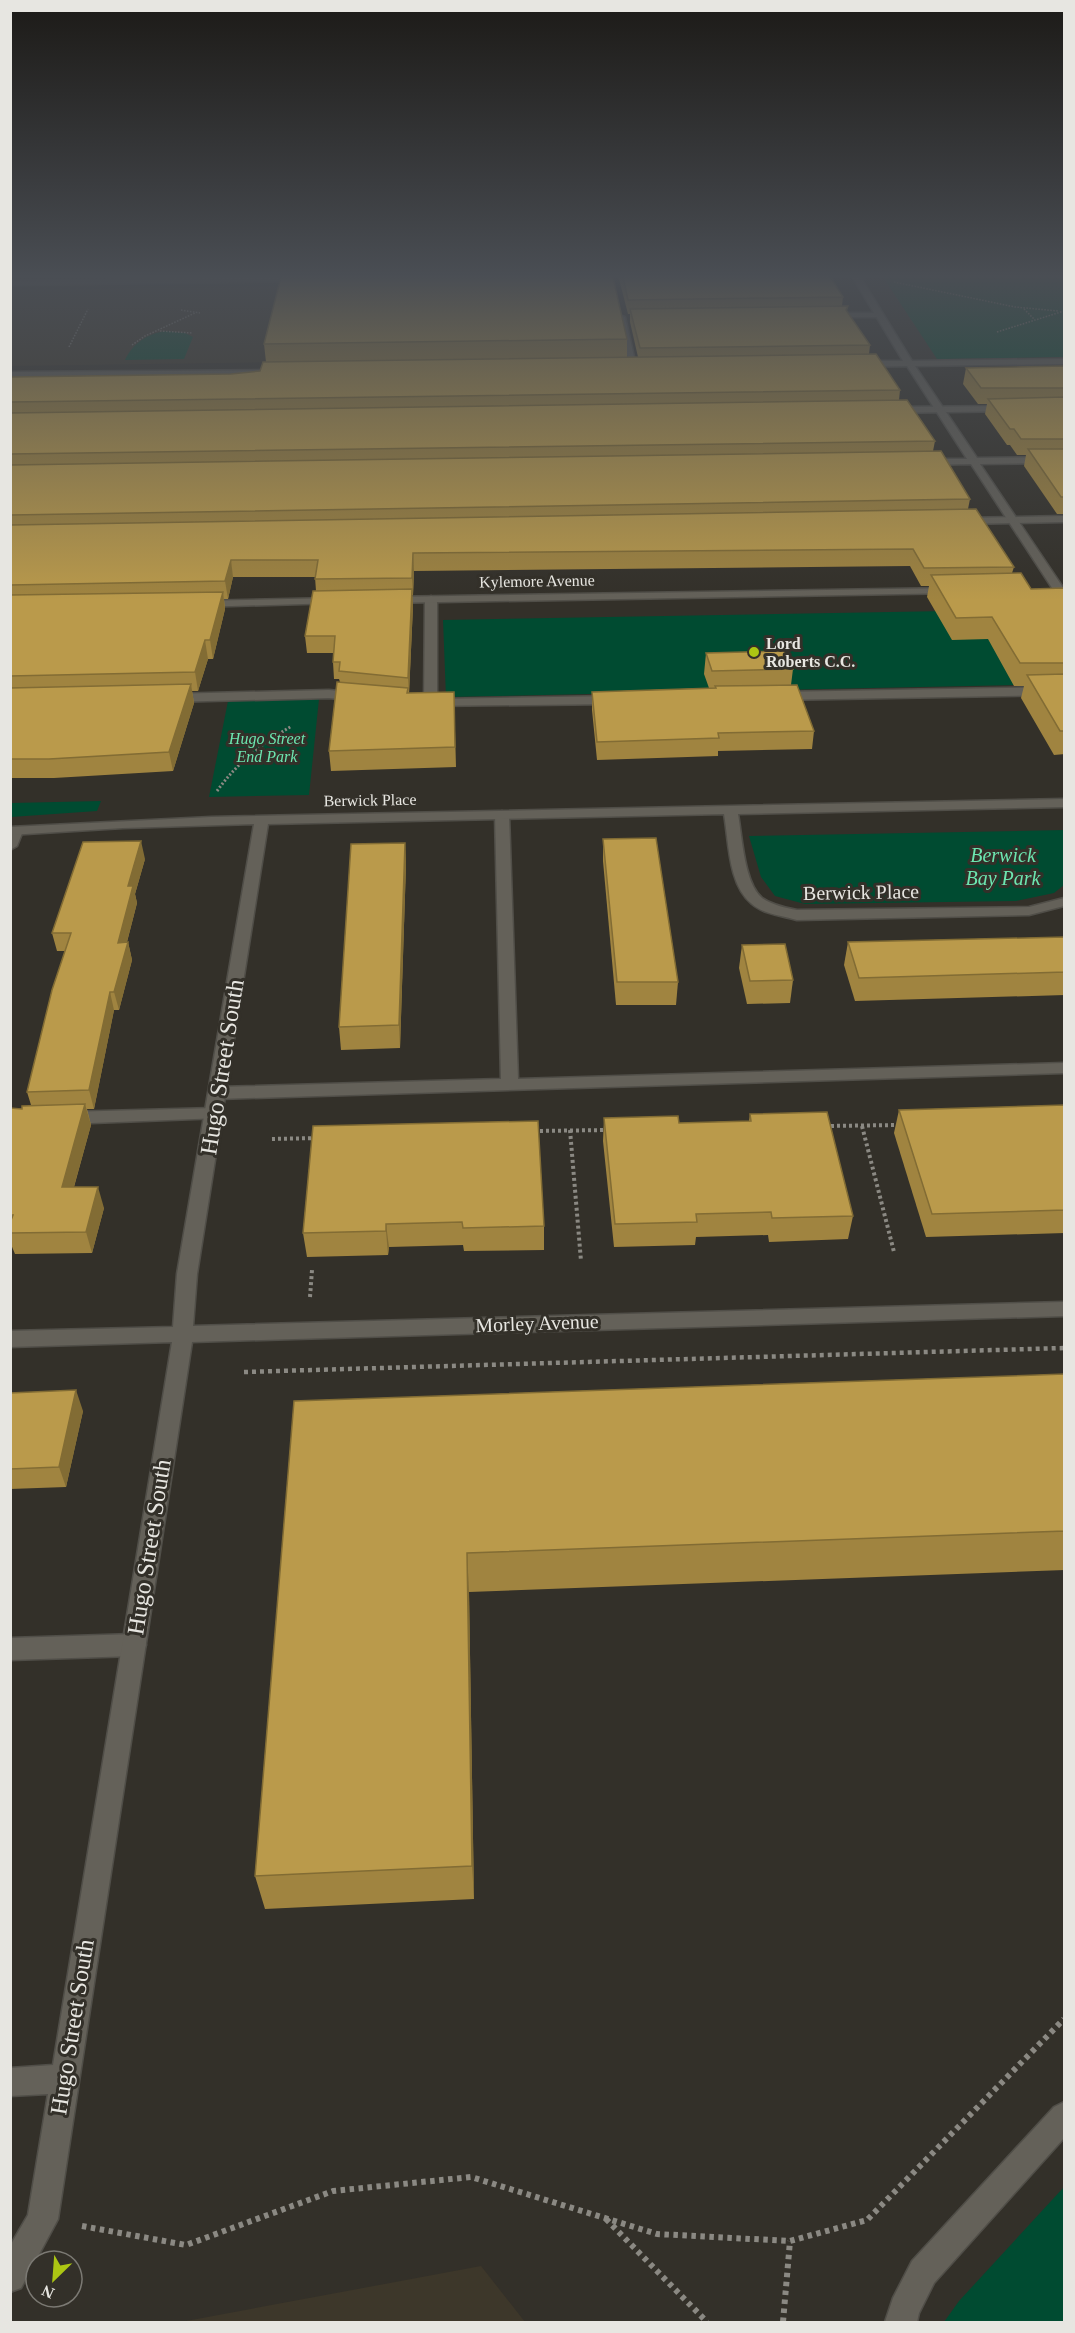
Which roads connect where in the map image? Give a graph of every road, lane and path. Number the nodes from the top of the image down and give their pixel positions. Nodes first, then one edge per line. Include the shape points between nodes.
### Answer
1 (921, 382) edge
2 (1017, 408) edge
3 (884, 410) edge
4 (940, 410) junction
5 (1065, 460) edge
6 (975, 461) junction
7 (915, 462) edge
8 (1065, 519) edge
9 (1013, 520) junction
10 (952, 521) edge
11 (1061, 589) edge
12 (1039, 590) edge
13 (961, 591) edge
14 (431, 599) junction
15 (373, 600) edge
16 (350, 601) edge
17 (186, 604) edge
18 (1065, 691) edge
19 (319, 695) junction
20 (766, 697) edge
21 (153, 698) edge
22 (375, 698) edge
23 (634, 699) edge
24 (215, 794) dead end
25 (1065, 802) edge
26 (730, 810) junction
27 (502, 814) junction
28 (262, 820) junction
29 (13, 831) edge
30 (10, 846) edge
31 (1065, 902) edge
32 (1065, 1068) edge
33 (510, 1084) junction
34 (218, 1093) junction
35 (215, 1114) junction
36 (46, 1118) edge
37 (909, 1124) edge
38 (815, 1126) edge
39 (861, 1126) junction
40 (570, 1130) junction
41 (616, 1130) edge
42 (522, 1132) edge
43 (320, 1138) edge
44 (272, 1139) dead end
45 (894, 1252) dead end
46 (580, 1261) dead end
47 (312, 1270) dead end
48 (310, 1306) dead end
49 (1065, 1309) edge
50 (183, 1333) junction
51 (10, 1339) edge
52 (1065, 1348) edge
53 (244, 1372) dead end
54 (134, 1645) junction
55 (10, 1649) edge
56 (1065, 2019) edge
57 (64, 2079) junction
58 (10, 2082) edge
59 (1065, 2117) edge
60 (606, 2218) junction
61 (43, 2219) junction
62 (790, 2241) junction
63 (14, 2273) edge
64 (706, 2322) edge
65 (783, 2322) edge
66 (901, 2322) edge

1 - 4 street
2 - 4 street
3 - 4 street
4 - 6 street
5 - 6 street
6 - 7 street
6 - 9 street
8 - 9 street
9 - 10 street
9 - 11 street
11 - 12 street
13 - 14 street, Kylemore Avenue
14 - 15 street, Kylemore Avenue
14 - 23 street via 426,703
16 - 17 street
18 - 20 street
19 - 21 street
19 - 22 street
19 - 24 path via 298,722 269,738 242,760
25 - 26 street, Berwick Place
26 - 27 street, Berwick Place
26 - 31 street, Berwick Place via 745,886 754,899 772,909 797,915 1029,911
27 - 28 street, Berwick Place
27 - 33 street
28 - 29 street, Berwick Place
28 - 34 street, Hugo Street South
29 - 30 street
32 - 33 street
33 - 34 street
34 - 35 street, Hugo Street South
35 - 36 street
35 - 50 street, Hugo Street South via 187,1274
37 - 39 path
38 - 39 path
39 - 45 path
40 - 41 path
40 - 42 path
40 - 46 path
43 - 44 path
47 - 48 path
49 - 50 street, Morley Avenue
50 - 51 street, Morley Avenue
50 - 54 street, Hugo Street South
52 - 53 path
54 - 55 street
54 - 57 street, Hugo Street South
56 - 62 path via 867,2220
57 - 58 street
57 - 61 street, Hugo Street South
59 - 66 street via 923,2272
60 - 61 path via 471,2177 333,2192 186,2245
60 - 62 path via 657,2234
60 - 64 path
61 - 63 street, Hugo Street South
62 - 65 path

